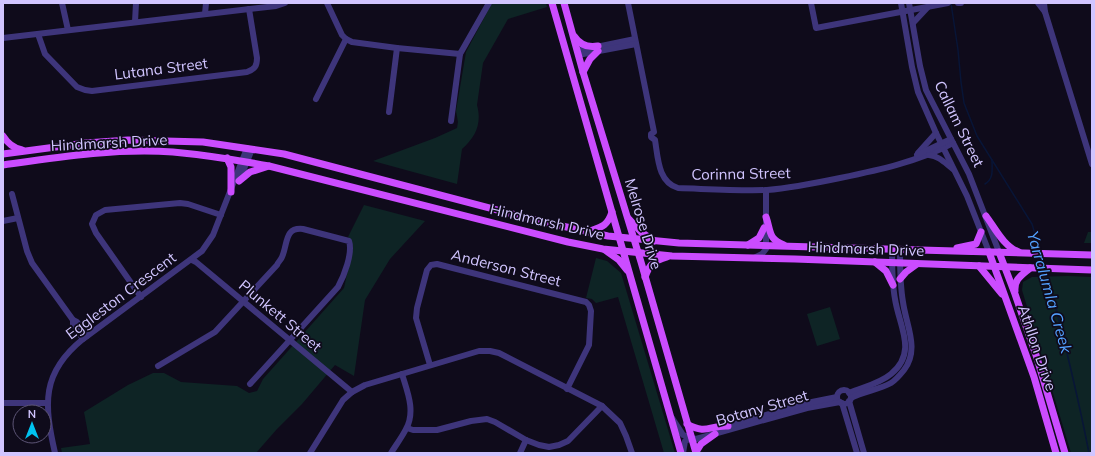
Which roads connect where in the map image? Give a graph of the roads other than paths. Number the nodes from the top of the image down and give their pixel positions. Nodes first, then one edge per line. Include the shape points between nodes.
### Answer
1 (62, 3) edge
2 (136, 3) edge
3 (206, 3) edge
4 (285, 3) edge
5 (327, 3) edge
6 (489, 3) edge
7 (552, 3) edge
8 (564, 3) edge
9 (628, 3) edge
10 (810, 3) edge
11 (902, 3) edge
12 (909, 3) edge
13 (947, 3) edge
14 (958, 3) edge
15 (961, 3) edge
16 (1038, 3) edge
17 (1044, 3) edge
18 (928, 7) junction
19 (249, 9) junction
20 (910, 10) junction
21 (903, 12) junction
22 (1045, 12) junction
23 (205, 14) junction
24 (135, 22) junction
25 (913, 23) junction
26 (68, 30) junction
27 (572, 32) junction
28 (38, 34) junction
29 (3, 38) edge
30 (346, 39) junction
31 (636, 42) junction
32 (397, 48) junction
33 (598, 49) junction
34 (578, 53) junction
35 (460, 54) junction
36 (568, 55) junction
37 (584, 75) junction
38 (578, 92) junction
39 (590, 95) junction
40 (316, 99) dead end
41 (389, 112) dead end
42 (451, 121) dead end
43 (936, 133) junction
44 (3, 136) edge
45 (952, 141) junction
46 (942, 146) junction
47 (249, 149) junction
48 (24, 151) junction
49 (3, 154) edge
50 (927, 155) junction
51 (914, 157) junction
52 (226, 158) junction
53 (3, 161) edge
54 (1092, 161) edge
55 (244, 162) junction
56 (908, 162) junction
57 (3, 165) edge
58 (269, 166) junction
59 (956, 172) junction
60 (239, 181) junction
61 (766, 190) junction
62 (231, 192) junction
63 (12, 194) dead end
64 (612, 212) junction
65 (221, 215) junction
66 (986, 216) junction
67 (766, 217) junction
68 (18, 218) junction
69 (627, 218) junction
70 (3, 221) edge
71 (764, 228) junction
72 (587, 232) junction
73 (981, 232) junction
74 (620, 237) junction
75 (634, 239) junction
76 (654, 242) junction
77 (748, 245) junction
78 (788, 247) junction
79 (764, 248) junction
80 (603, 249) junction
81 (892, 250) junction
82 (900, 250) junction
83 (624, 251) junction
84 (937, 251) junction
85 (989, 252) junction
86 (999, 252) junction
87 (638, 253) junction
88 (1022, 253) junction
89 (1092, 255) edge
90 (672, 256) junction
91 (753, 258) junction
92 (770, 259) junction
93 (192, 260) junction
94 (875, 262) junction
95 (892, 263) junction
96 (900, 263) junction
97 (917, 264) junction
98 (979, 266) junction
99 (994, 267) junction
100 (1004, 267) junction
101 (1033, 268) junction
102 (1092, 270) edge
103 (630, 273) junction
104 (645, 277) junction
105 (900, 279) junction
106 (893, 284) junction
107 (1015, 294) junction
108 (141, 297) junction
109 (1005, 297) junction
110 (243, 302) junction
111 (85, 337) junction
112 (290, 340) junction
113 (430, 365) junction
114 (158, 366) dead end
115 (402, 374) junction
116 (250, 384) dead end
117 (567, 389) junction
118 (352, 392) junction
119 (850, 397) junction
120 (840, 401) junction
121 (3, 403) edge
122 (47, 403) junction
123 (602, 406) junction
124 (671, 417) junction
125 (687, 424) junction
126 (728, 426) junction
127 (407, 428) junction
128 (715, 434) junction
129 (691, 438) junction
130 (526, 440) junction
131 (54, 453) edge
132 (310, 453) edge
133 (391, 453) edge
134 (520, 453) edge
135 (632, 453) edge
136 (682, 453) edge
137 (696, 453) edge
138 (857, 453) edge
139 (864, 453) edge
140 (1056, 453) edge
141 (1065, 453) edge

1 - 26 street
2 - 24 street
3 - 23 street
4 - 19 street
5 - 30 street via 339,31
6 - 35 street
7 - 36 main road, Melrose Drive
8 - 27 main road, Melrose Drive
9 - 31 street, Corinna Street
10 - 21 street via 816,28
11 - 21 street, Callam Street
12 - 20 street, Callam Street
13 - 18 street
14 - 15 street
16 - 22 street
17 - 22 street
18 - 20 street
18 - 25 street
19 - 23 street
19 - 28 street, Lutana Street via 257,58 257,66 253,70 147,85 92,91 77,87 45,54
20 - 21 street
20 - 25 street, Callam Street
21 - 43 street, Callam Street via 918,92
22 - 54 street
23 - 24 street
24 - 26 street
25 - 45 street, Callam Street via 926,90
26 - 28 street
27 - 33 main road via 585,46
27 - 34 main road, Melrose Drive
28 - 29 street
30 - 32 street via 360,44
30 - 40 street
31 - 33 street
31 - 61 street, Corinna Street via 654,132 659,135 655,140 665,180 678,188
32 - 35 street
32 - 41 street
33 - 34 street
33 - 37 main road via 590,58
34 - 36 main road
34 - 37 main road, Melrose Drive
35 - 42 street
36 - 38 main road, Melrose Drive
37 - 38 main road via 583,87
37 - 39 main road, Melrose Drive
38 - 39 main road
38 - 64 main road, Melrose Drive
39 - 69 main road, Melrose Drive
43 - 46 street, Callam Street
43 - 51 street
44 - 48 main road via 8,144
45 - 46 street, Corinna Street
45 - 66 street, Callam Street
46 - 50 street, Corinna Street
46 - 51 street, Corinna Street
46 - 59 street, Callam Street
47 - 48 main road, Hindmarsh Drive via 203,142 128,140
47 - 55 street, Eggleston Crescent
47 - 72 main road, Hindmarsh Drive via 284,154
48 - 49 main road, Hindmarsh Drive
50 - 56 street, Corinna Street
50 - 59 street via 940,158
51 - 56 street, Corinna Street
52 - 55 main road, Hindmarsh Drive
52 - 57 main road, Hindmarsh Drive via 172,152 128,152 88,154
52 - 62 main road via 231,167
53 - 57 main road
55 - 58 main road, Hindmarsh Drive
55 - 60 street, Eggleston Crescent
55 - 62 street, Eggleston Crescent
56 - 61 street, Corinna Street via 827,181
58 - 60 main road via 250,172
58 - 80 main road, Hindmarsh Drive
59 - 73 street, Callam Street
60 - 62 street, Eggleston Crescent
61 - 67 street
62 - 65 street, Eggleston Crescent
63 - 68 street
64 - 72 main road via 610,220 605,225
64 - 74 main road, Melrose Drive
65 - 93 street, Eggleston Crescent via 213,235
65 - 108 street via 180,203 105,210 96,215 92,224 96,233
66 - 86 street, Callam Street
66 - 88 main road via 1013,250
67 - 71 street
67 - 78 main road via 772,237
67 - 79 street
68 - 70 street
68 - 111 street via 32,263 73,320 73,324
69 - 75 main road, Melrose Drive
69 - 76 main road
71 - 77 main road via 759,238
71 - 79 street
72 - 74 main road, Hindmarsh Drive
73 - 84 main road via 976,244
73 - 85 street, Callam Street
74 - 75 main road, Hindmarsh Drive
74 - 83 main road, Melrose Drive
75 - 76 main road, Hindmarsh Drive
75 - 87 main road, Melrose Drive
76 - 77 main road, Hindmarsh Drive
77 - 79 main road, Hindmarsh Drive
78 - 79 main road, Hindmarsh Drive
78 - 81 main road, Hindmarsh Drive
79 - 91 street
79 - 92 street
80 - 83 main road, Hindmarsh Drive
80 - 103 main road via 619,260
81 - 82 main road, Hindmarsh Drive
81 - 95 street
82 - 84 main road, Hindmarsh Drive
82 - 96 street
83 - 87 main road, Hindmarsh Drive
83 - 103 main road, Melrose Drive
84 - 85 main road, Hindmarsh Drive
85 - 86 main road, Hindmarsh Drive
85 - 99 main road, Athllon Drive
86 - 88 main road, Hindmarsh Drive
86 - 100 main road, Athllon Drive
87 - 90 main road, Hindmarsh Drive
87 - 104 main road, Melrose Drive
88 - 89 main road, Hindmarsh Drive
90 - 91 main road, Hindmarsh Drive
90 - 104 main road via 651,264
91 - 92 main road, Hindmarsh Drive
92 - 94 main road, Hindmarsh Drive
93 - 108 street, Eggleston Crescent
93 - 110 street, Plunkett Street
94 - 95 main road, Hindmarsh Drive
94 - 106 main road via 886,271
95 - 96 main road, Hindmarsh Drive
95 - 106 street
96 - 97 main road, Hindmarsh Drive
96 - 105 street
97 - 98 main road, Hindmarsh Drive
97 - 105 main road
98 - 99 main road, Hindmarsh Drive
98 - 109 main road
99 - 100 main road, Hindmarsh Drive
99 - 109 main road, Athllon Drive
100 - 101 main road, Hindmarsh Drive
100 - 107 main road, Athllon Drive
101 - 102 main road, Hindmarsh Drive
101 - 107 main road via 1015,282
103 - 124 main road, Melrose Drive
104 - 125 main road, Melrose Drive
105 - 119 street via 912,348 909,361 890,383
106 - 119 street via 905,338 904,356 890,375
107 - 141 main road, Athllon Drive
108 - 111 street, Eggleston Crescent
109 - 140 main road, Athllon Drive via 1034,377
110 - 112 street, Plunkett Street
110 - 112 street via 282,257 291,231 297,228 349,240 350,252 342,281
110 - 114 street via 215,332
111 - 122 street, Eggleston Crescent via 67,354 58,367 51,382
112 - 116 street
112 - 118 street, Plunkett Street
113 - 115 street
113 - 117 street via 480,351 490,351
113 - 117 street, Anderson Street via 416,318 427,270 437,264 582,300 589,305 589,345
115 - 118 street via 365,385
115 - 127 street via 410,403
117 - 123 street
118 - 132 street via 343,400
119 - 120 street via 846,403
119 - 120 street via 846,391 842,391 839,393
119 - 139 street
120 - 126 street, Botany Street via 807,403
120 - 128 street, Botany Street
120 - 138 street
121 - 122 street
122 - 131 street, Eggleston Crescent
123 - 130 street via 568,441 549,447
123 - 135 street via 620,423
124 - 129 street via 682,433
124 - 136 main road, Melrose Drive
125 - 126 main road via 697,430
125 - 129 main road, Melrose Drive
126 - 129 street, Botany Street
127 - 130 street via 437,430 471,421 487,420
127 - 133 street
128 - 129 street, Botany Street
128 - 137 main road via 701,444
129 - 136 street via 685,441
129 - 137 main road, Melrose Drive
130 - 134 street

